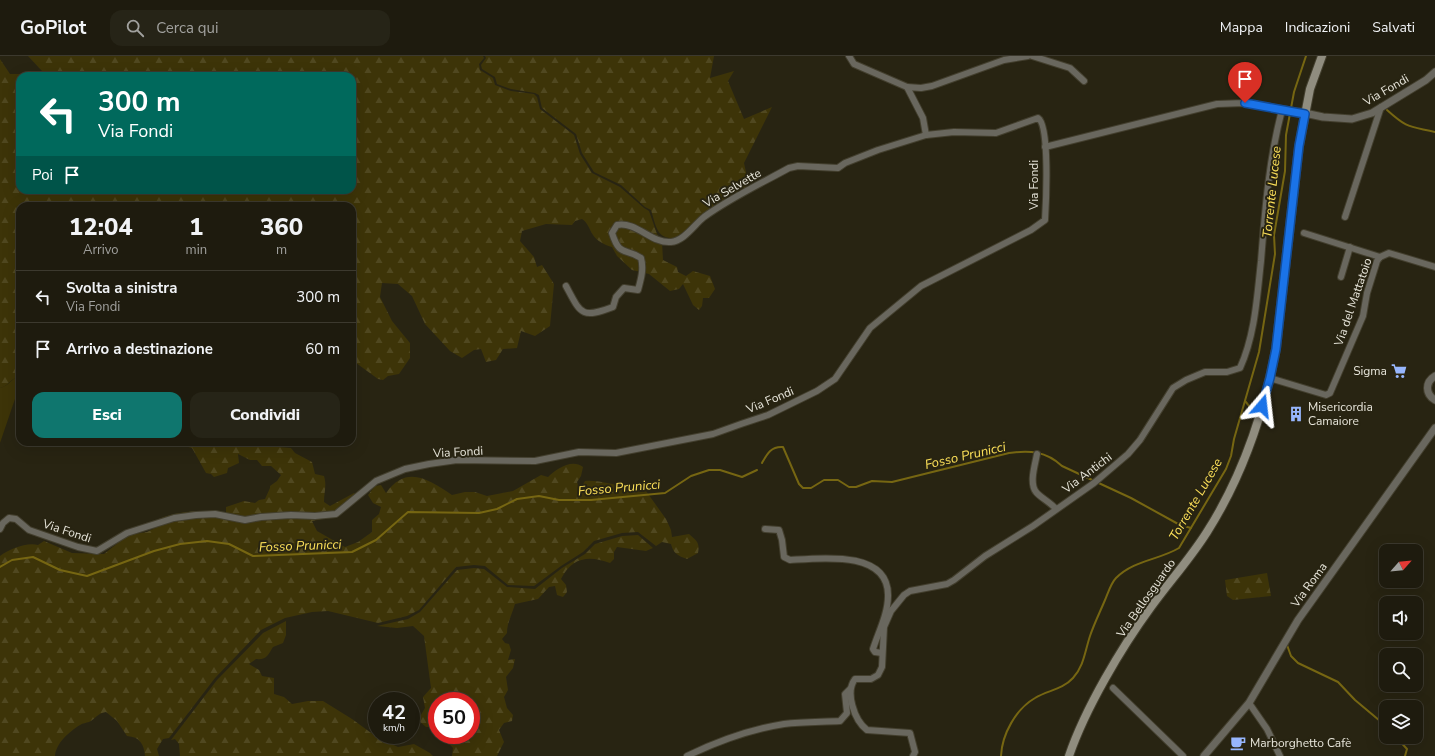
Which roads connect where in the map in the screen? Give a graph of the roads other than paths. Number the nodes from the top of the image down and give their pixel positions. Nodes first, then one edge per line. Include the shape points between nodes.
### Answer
1 (849, 56) edge
2 (1028, 56) edge
3 (1032, 56) edge
4 (1322, 56) edge
5 (1435, 72) edge
6 (1084, 81) dead end
7 (907, 87) junction
8 (1381, 107) junction
9 (1282, 110) junction
10 (1302, 113) junction
11 (926, 135) junction
12 (1045, 147) junction
13 (1345, 217) dead end
14 (1304, 233) dead end
15 (1350, 247) junction
16 (1380, 257) junction
17 (1435, 266) edge
18 (1341, 277) dead end
19 (566, 286) dead end
20 (1435, 376) edge
21 (1270, 378) junction
22 (1435, 400) edge
23 (1435, 428) edge
24 (1037, 454) dead end
25 (1056, 509) junction
26 (0, 529) edge
27 (765, 529) dead end
28 (882, 653) junction
29 (1113, 688) dead end
30 (850, 689) junction
31 (1249, 703) junction
32 (687, 756) edge
33 (913, 756) edge
34 (1069, 756) edge
35 (1183, 756) edge
36 (1204, 756) edge
37 (1280, 756) edge

1 - 7 street via 854,64
2 - 7 street via 1004,60 932,86
3 - 6 street via 1070,68
4 - 10 main road, Via Bellosguardo
5 - 8 street, Via Fondi
7 - 11 street via 924,118
8 - 10 street, Via Fondi via 1352,119
8 - 13 street
9 - 10 street, Via Fondi
9 - 12 street, Via Fondi via 1245,103 1217,104
9 - 25 street, Via Antichi via 1276,133 1266,206 1257,299 1248,350 1240,368 1227,372 1205,372 1173,388 1140,440 1128,454 1094,483
10 - 21 main road, Via Bellosguardo via 1276,349
11 - 12 street via 954,132 996,133 1038,118 1044,125
11 - 19 street, Via Selvette via 878,150 838,168 789,168 723,204 679,240 663,242 624,224 617,225 612,233 616,244 623,252 636,254 641,258 643,265 638,290 624,288 612,307 594,314 584,312
12 - 26 street, Via Fondi via 1045,220 921,286 870,328 835,379 812,394 768,414 713,434 616,453 579,452 535,461 457,460 429,464 405,469 376,481 336,514 284,515 246,520 214,514 174,518 127,532 97,551 29,530 16,519 9,518 3,522
14 - 15 street
15 - 16 street
15 - 18 street
16 - 17 street, Via del Mattatoio via 1389,253
16 - 21 street, Via del Mattatoio via 1368,288 1363,316 1330,393 1326,395
20 - 22 street via 1427,386 1429,394
21 - 34 main road, Via Bellosguardo via 1248,449 1222,507 1198,546 1150,608 1105,680
23 - 31 street, Via Roma via 1298,620
24 - 25 street via 1034,489
25 - 28 street, Via Antichi via 947,584 910,591 904,595 884,627
27 - 28 street via 779,530 784,557 790,560 857,560 883,575 887,581 888,597 873,649 874,652
28 - 30 street, Via Antichi via 882,667 878,675 871,679 855,679
29 - 35 street
30 - 32 street via 845,694 847,712 840,721 785,724 758,730
30 - 33 street via 853,705 862,726 867,730 910,733 915,752
31 - 36 street, Via Roma
31 - 37 street via 1267,729

